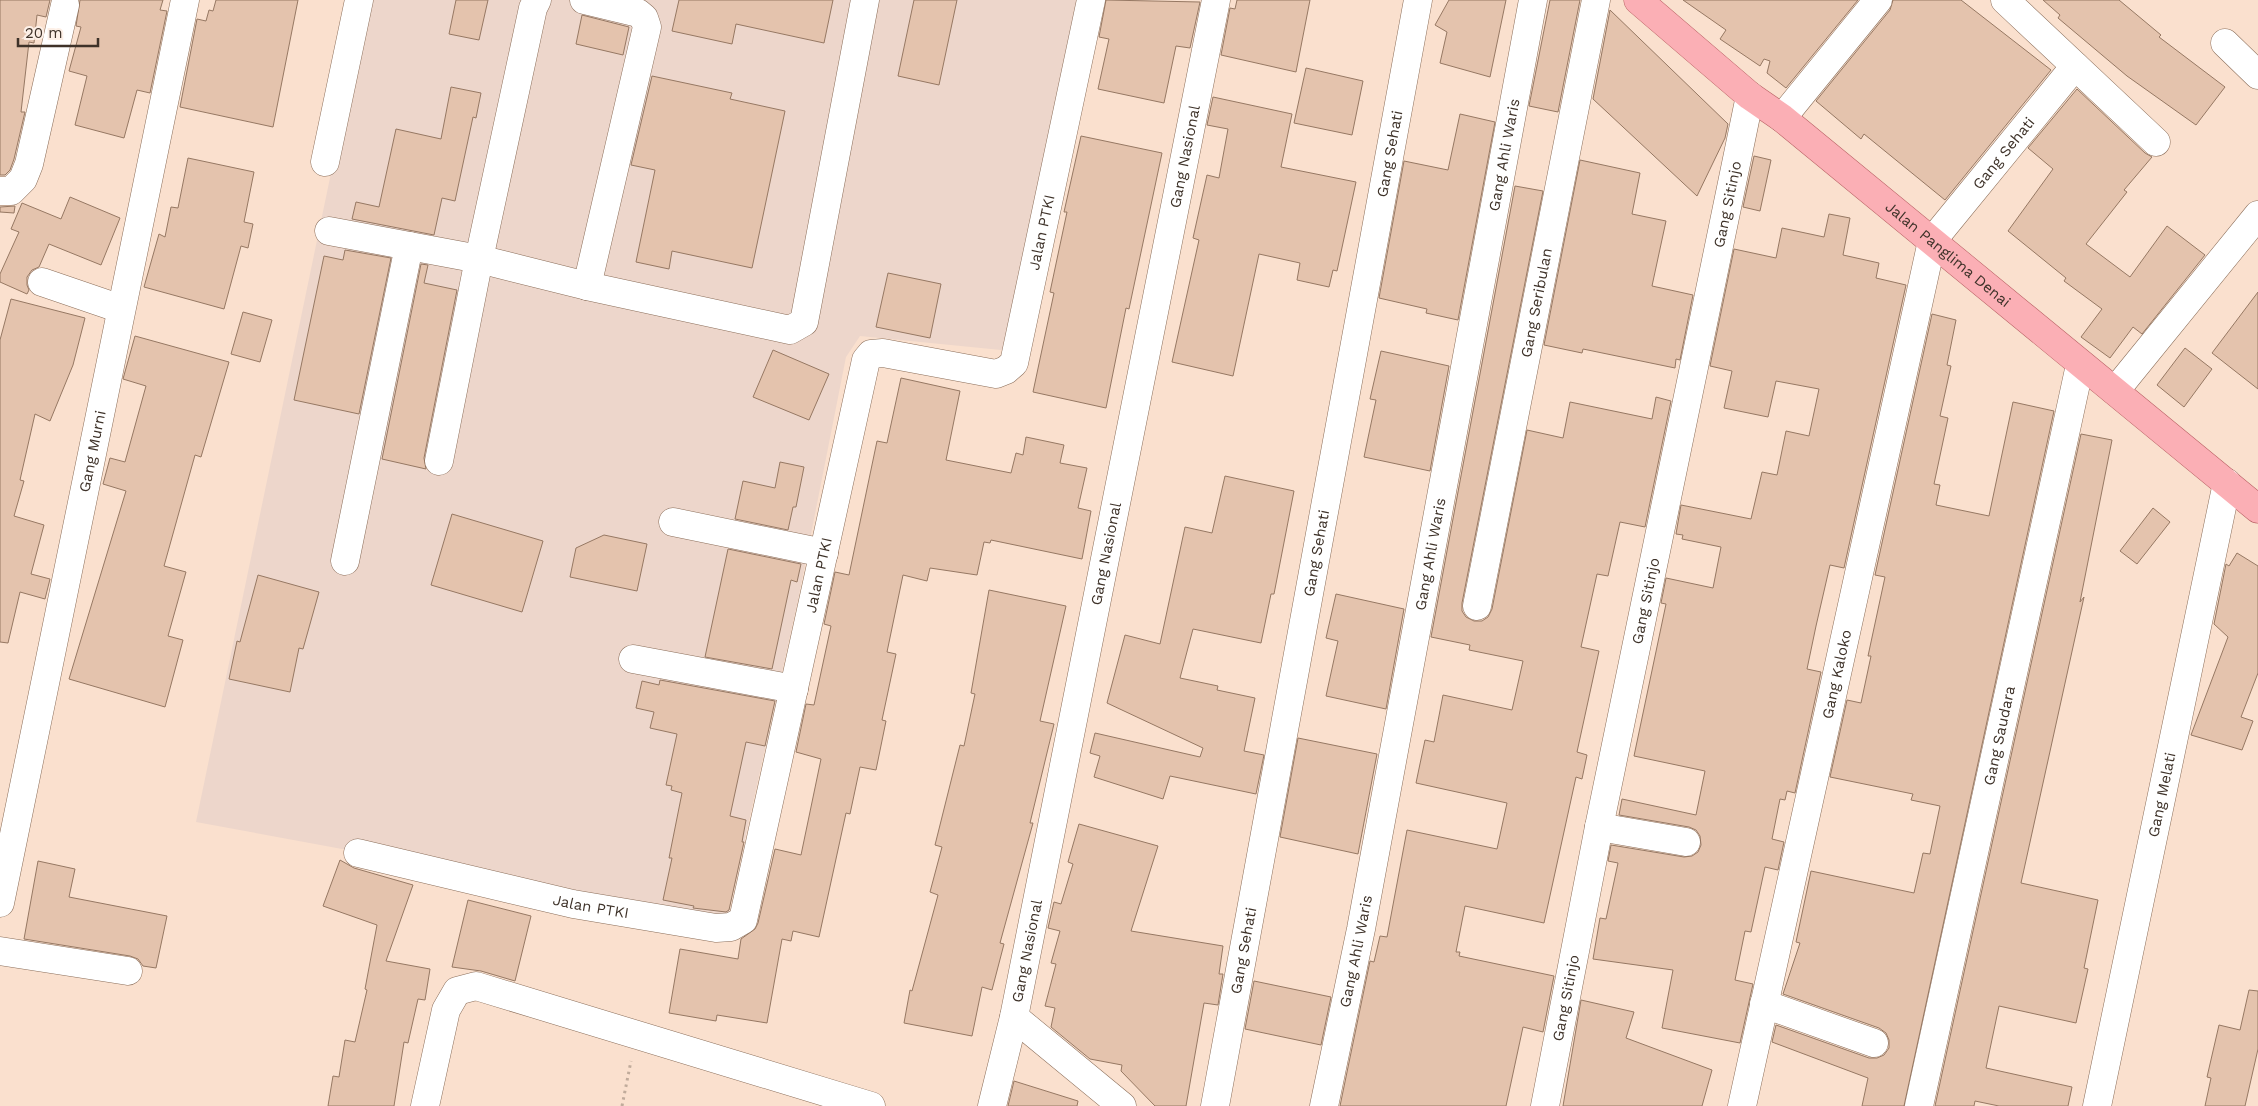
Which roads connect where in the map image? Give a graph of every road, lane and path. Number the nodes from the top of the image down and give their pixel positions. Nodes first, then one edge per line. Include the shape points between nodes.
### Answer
1 (185, 0) edge
2 (360, 0) edge
3 (537, 0) edge
4 (865, 0) edge
5 (1091, 0) edge
6 (1216, 0) edge
7 (1418, 0) edge
8 (1533, 0) edge
9 (1596, 0) edge
10 (1638, 0) edge
11 (1878, 0) edge
12 (2005, 0) edge
13 (590, 1) edge
14 (65, 5) dead end
15 (2225, 43) dead end
16 (2075, 66) junction
17 (2258, 75) edge
18 (1750, 96) junction
19 (1782, 118) junction
20 (2156, 142) dead end
21 (325, 162) dead end
22 (11, 185) edge
23 (2258, 215) edge
24 (329, 231) dead end
25 (1932, 241) junction
26 (408, 246) junction
27 (479, 259) junction
28 (42, 282) dead end
29 (587, 286) junction
30 (121, 309) junction
31 (2080, 365) junction
32 (2115, 392) junction
33 (439, 461) dead end
34 (2226, 483) junction
35 (2258, 509) edge
36 (673, 522) dead end
37 (824, 553) junction
38 (345, 561) dead end
39 (1477, 606) dead end
40 (633, 659) dead end
41 (794, 689) junction
42 (1599, 827) junction
43 (1686, 842) dead end
44 (358, 853) dead end
45 (0, 903) edge
46 (0, 951) edge
47 (128, 971) dead end
48 (1764, 1004) junction
49 (1014, 1017) junction
50 (637, 1033) junction
51 (1874, 1043) dead end
52 (425, 1106) edge
53 (622, 1106) edge
54 (871, 1106) edge
55 (992, 1106) edge
56 (1122, 1106) edge
57 (1215, 1106) edge
58 (1324, 1106) edge
59 (1544, 1106) edge
60 (1742, 1106) edge
61 (1919, 1106) edge
62 (2096, 1106) edge

1 - 30 street, Gang Murni
2 - 21 street
3 - 27 street
4 - 29 street via 804,322 790,330
5 - 37 street, Jalan PTKI via 1014,363 996,374 882,353 871,354 866,360
6 - 49 street, Gang Nasional
7 - 57 street, Gang Sehati
8 - 58 street, Gang Ahli Waris via 1361,929
9 - 39 street, Gang Seribulan
10 - 18 main road, Jalan Panglima Denai
11 - 19 street
12 - 16 street
13 - 29 street via 638,13 647,27
14 - 22 street via 29,164
15 - 17 street
16 - 20 street
16 - 25 street, Gang Sehati
18 - 19 main road, Jalan Panglima Denai
18 - 42 street, Gang Sitinjo
19 - 25 main road, Jalan Panglima Denai
23 - 32 street
24 - 26 street
25 - 31 main road, Jalan Panglima Denai
25 - 48 street, Gang Kaloko
26 - 27 street
26 - 38 street
27 - 29 street
27 - 33 street
28 - 30 street
30 - 45 street, Gang Murni
31 - 32 main road, Jalan Panglima Denai
31 - 61 street, Gang Saudara
32 - 34 main road, Jalan Panglima Denai
34 - 35 main road, Jalan Panglima Denai
34 - 62 street, Gang Melati
36 - 37 street
37 - 41 street, Jalan PTKI
40 - 41 street
41 - 44 street, Jalan PTKI via 746,914 743,920 731,927 716,928 573,904
42 - 43 street
42 - 59 street, Gang Sitinjo
46 - 47 street
48 - 51 street
48 - 60 street, Gang Kaloko
49 - 55 street, Gang Nasional
49 - 56 street
50 - 52 street via 476,986 457,991 446,1010
50 - 53 path
50 - 54 street

